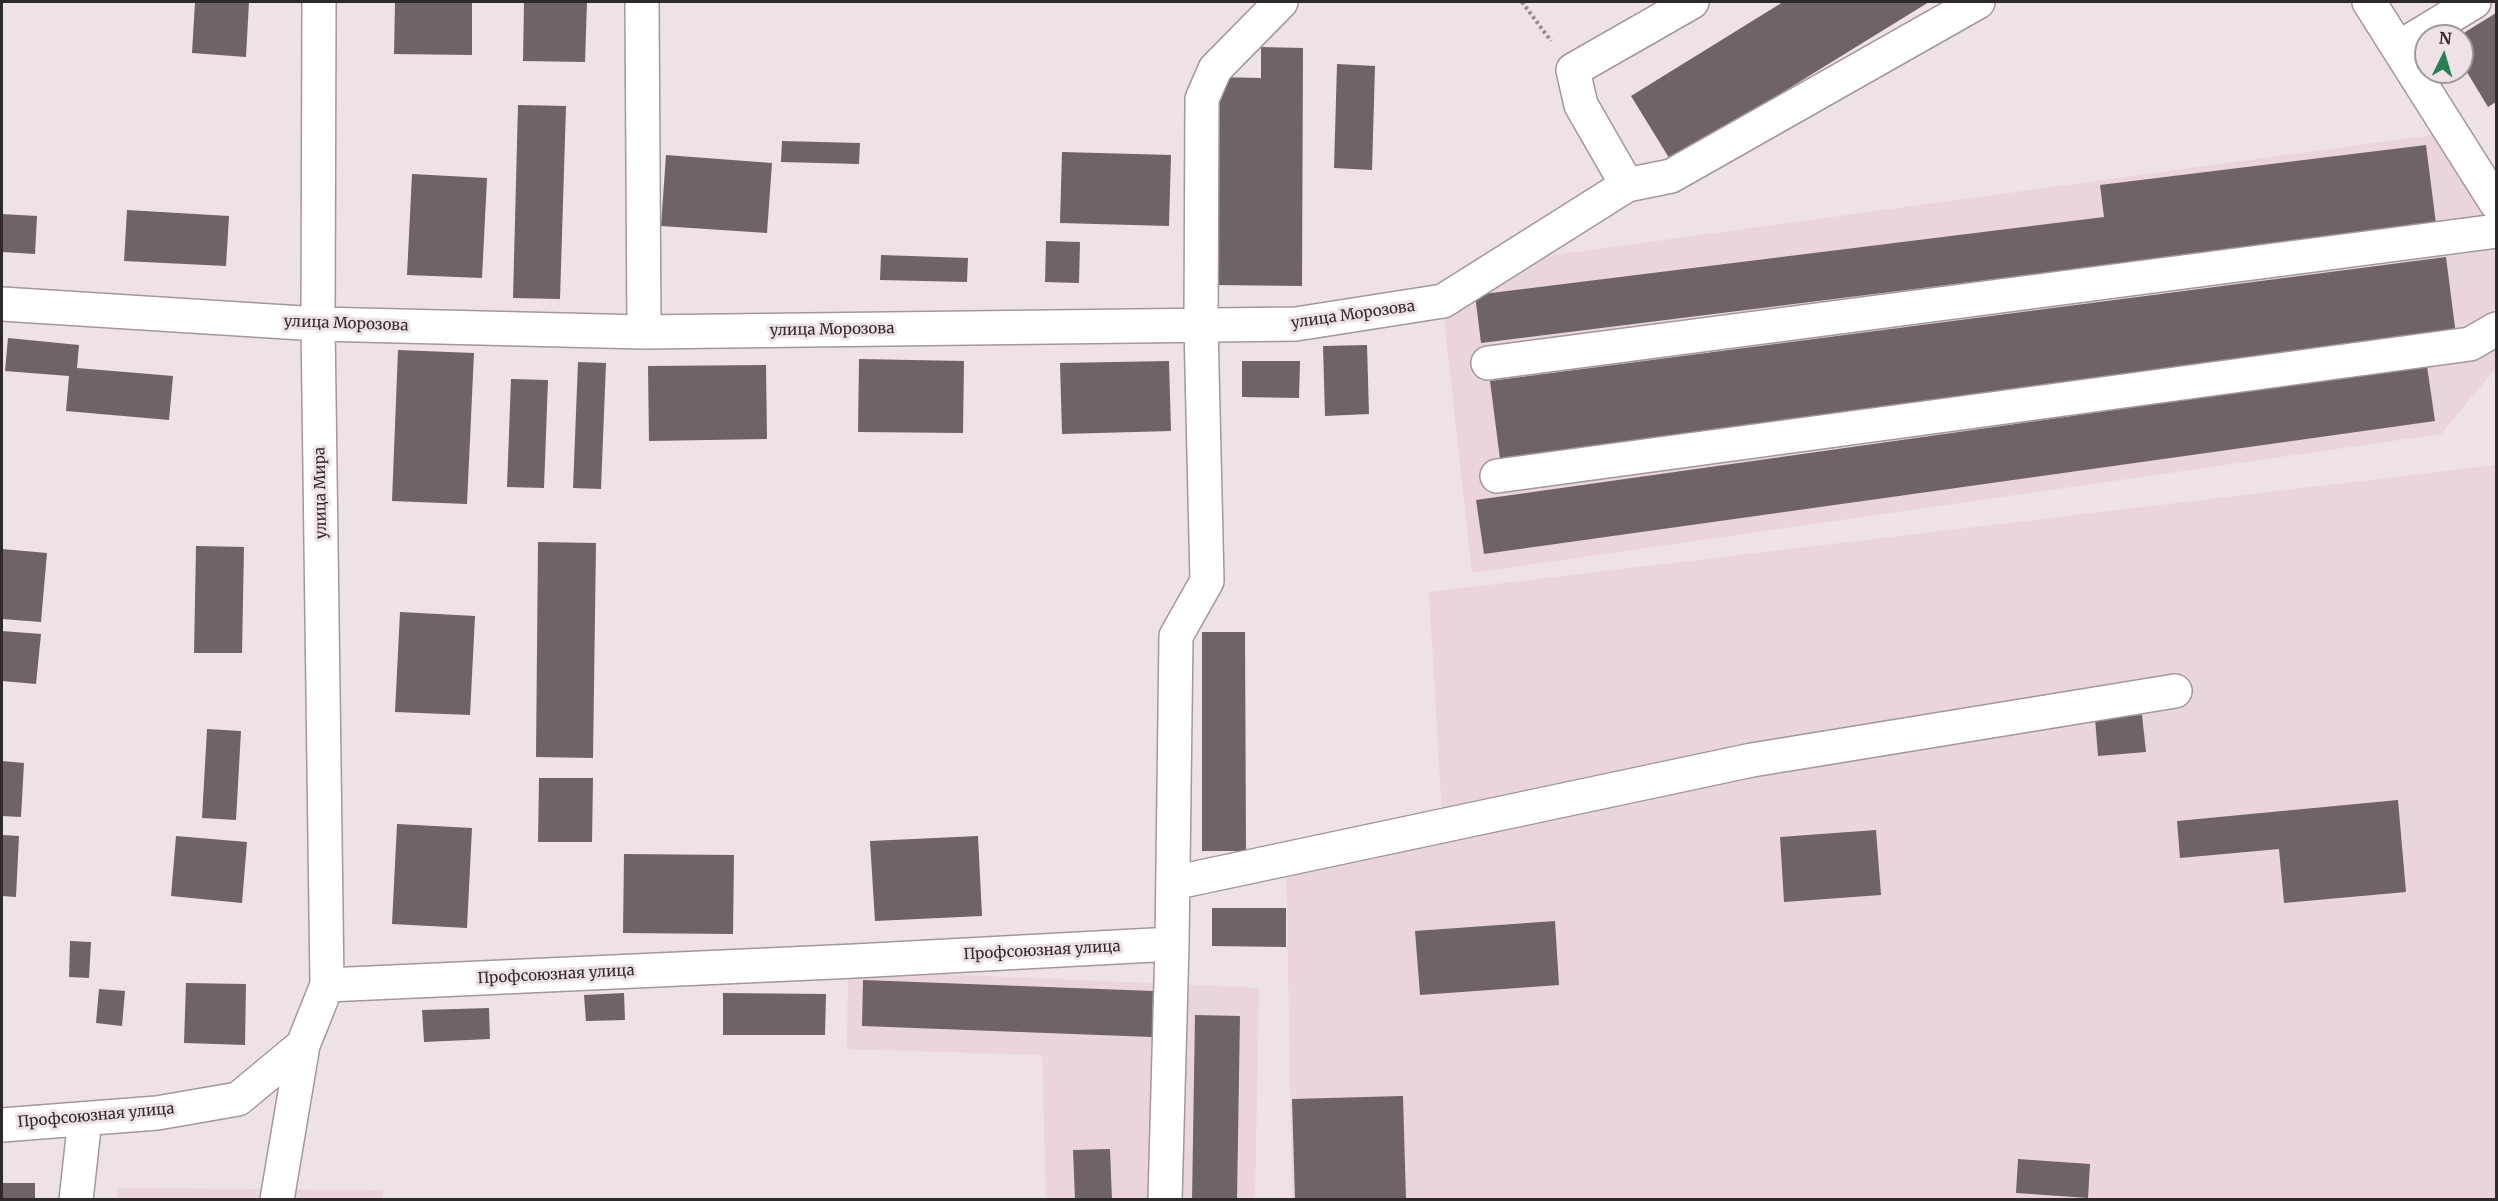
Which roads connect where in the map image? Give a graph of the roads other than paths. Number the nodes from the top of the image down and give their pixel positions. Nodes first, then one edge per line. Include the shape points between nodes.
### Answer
1 (319, 2) edge
2 (642, 2) edge
3 (1281, 2) edge
4 (1692, 2) edge
5 (1978, 2) edge
6 (2368, 2) edge
7 (2474, 2) edge
8 (2398, 48) junction
9 (1627, 184) junction
10 (2496, 203) edge
11 (2496, 231) edge
12 (2, 304) edge
13 (318, 324) junction
14 (1201, 326) junction
15 (2496, 329) edge
16 (644, 332) junction
17 (1488, 363) dead end
18 (1497, 476) dead end
19 (2175, 691) dead end
20 (1173, 883) junction
21 (1172, 944) junction
22 (327, 985) junction
23 (303, 1045) junction
24 (85, 1119) junction
25 (2, 1125) edge
26 (76, 1200) edge
27 (277, 1200) edge
28 (1165, 1200) edge

1 - 13 street, улица Мира
2 - 16 street
3 - 14 street via 1215,69 1202,99
4 - 9 street via 1573,70 1581,105
5 - 9 street via 1671,176
6 - 8 street
7 - 8 street
8 - 10 street
9 - 14 street, улица Морозова via 1443,301 1296,324
11 - 17 street
12 - 13 street, улица Морозова
13 - 16 street, улица Морозова
13 - 22 street, улица Мира
14 - 16 street, улица Морозова
14 - 20 street via 1207,581 1176,636
15 - 18 street via 2470,344
19 - 20 street via 1752,760
20 - 21 street
21 - 22 street, Профсоюзная улица
21 - 28 street
22 - 23 street, Профсоюзная улица
23 - 24 street, Профсоюзная улица via 238,1099 157,1113
23 - 27 street
24 - 25 street, Профсоюзная улица
24 - 26 street

